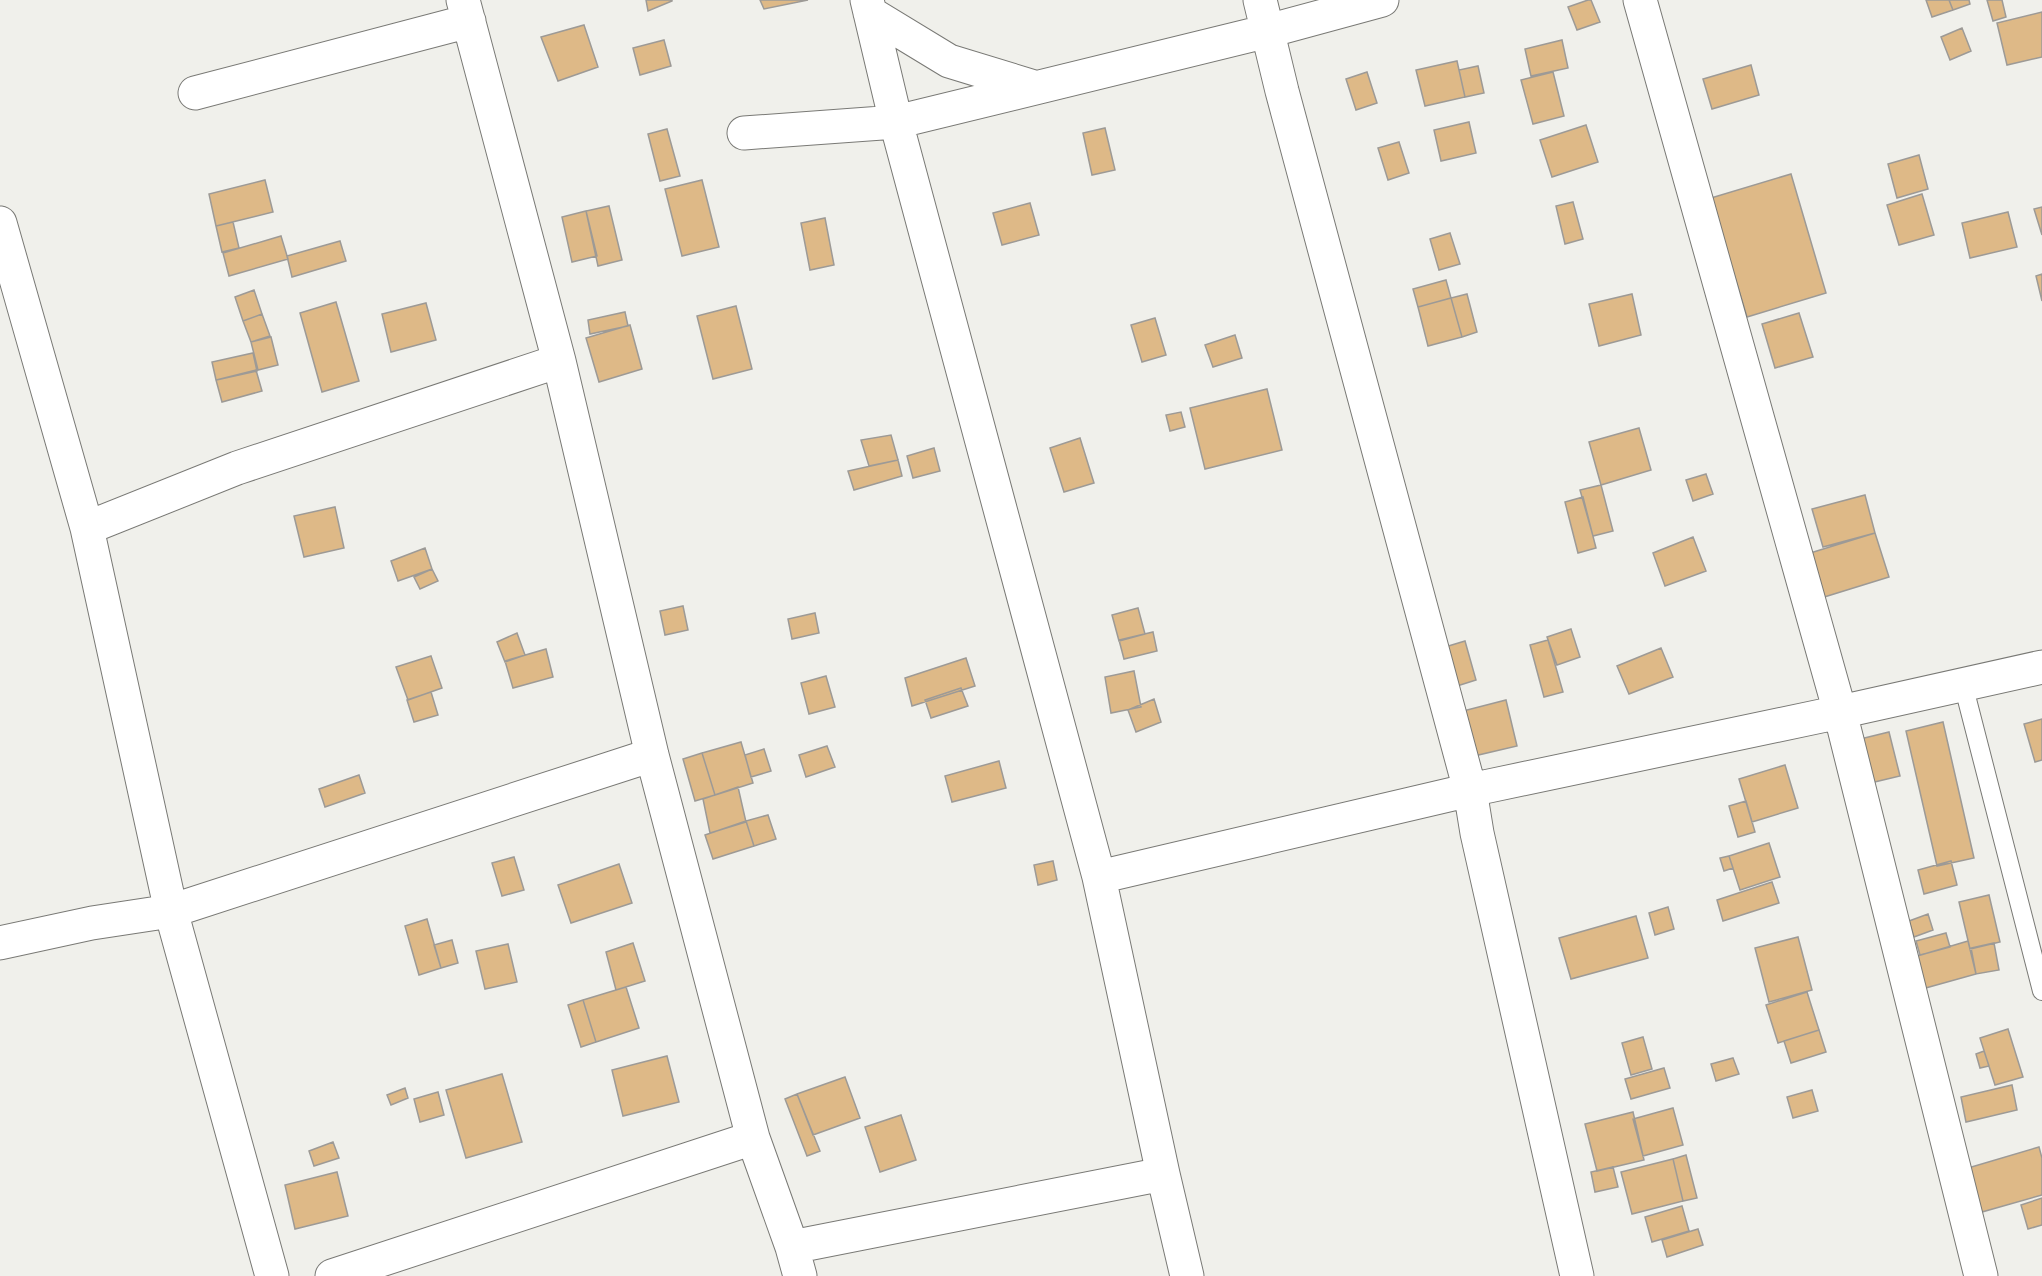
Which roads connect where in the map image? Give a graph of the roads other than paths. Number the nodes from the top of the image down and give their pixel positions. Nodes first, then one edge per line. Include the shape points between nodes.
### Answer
1 (1260, 0) edge
2 (1382, 0) edge
3 (1640, 0) edge
4 (868, 6) edge
5 (466, 11) edge
6 (1268, 32) junction
7 (1035, 88) junction
8 (195, 93) dead end
9 (896, 122) junction
10 (744, 133) dead end
11 (0, 223) edge
12 (559, 361) junction
13 (87, 528) junction
14 (2042, 667) edge
15 (1963, 684) junction
16 (1840, 712) junction
17 (652, 755) junction
18 (1470, 789) junction
19 (1099, 877) junction
20 (171, 911) junction
21 (0, 943) edge
22 (2042, 991) edge
23 (753, 1138) junction
24 (1162, 1174) junction
25 (796, 1262) edge
26 (272, 1276) edge
27 (332, 1276) edge
28 (1187, 1276) edge
29 (1577, 1276) edge
30 (1981, 1276) edge

1 - 6 street
2 - 6 street
3 - 16 street
4 - 7 street via 949,61
4 - 9 street
5 - 8 street
5 - 12 street
6 - 7 street
6 - 18 street
7 - 9 street
9 - 10 street
9 - 19 street
11 - 13 street
12 - 13 street via 237,468
12 - 17 street
13 - 20 street
14 - 15 street
15 - 16 street
15 - 22 lane
16 - 18 street
16 - 30 street
17 - 20 street
17 - 23 street
18 - 19 street
18 - 29 street
19 - 24 street
20 - 21 street
20 - 26 street
23 - 25 street
23 - 27 street
24 - 25 street
24 - 28 street

